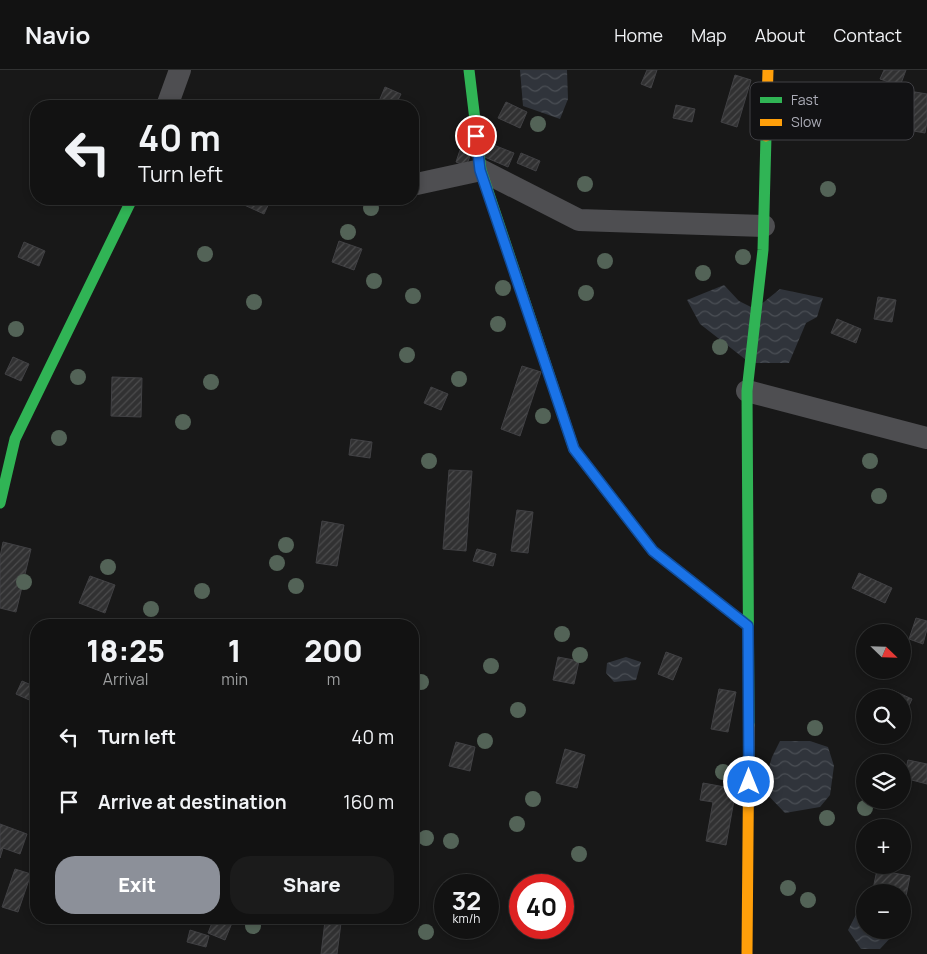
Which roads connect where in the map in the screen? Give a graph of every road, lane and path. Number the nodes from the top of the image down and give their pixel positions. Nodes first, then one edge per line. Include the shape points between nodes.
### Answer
1 (180, 70) edge
2 (469, 70) edge
3 (169, 100) edge
4 (766, 140) edge
5 (480, 170) junction
6 (419, 183) edge
7 (129, 205) edge
8 (764, 226) junction
9 (747, 391) junction
10 (927, 438) edge
11 (0, 503) edge
12 (748, 626) junction
13 (747, 954) edge

1 - 3 street
2 - 5 street
4 - 8 street
5 - 6 street
5 - 8 street via 579,220
5 - 12 street via 574,449 653,551
7 - 11 street via 16,439
8 - 9 street
9 - 10 street
9 - 12 street
12 - 13 street

